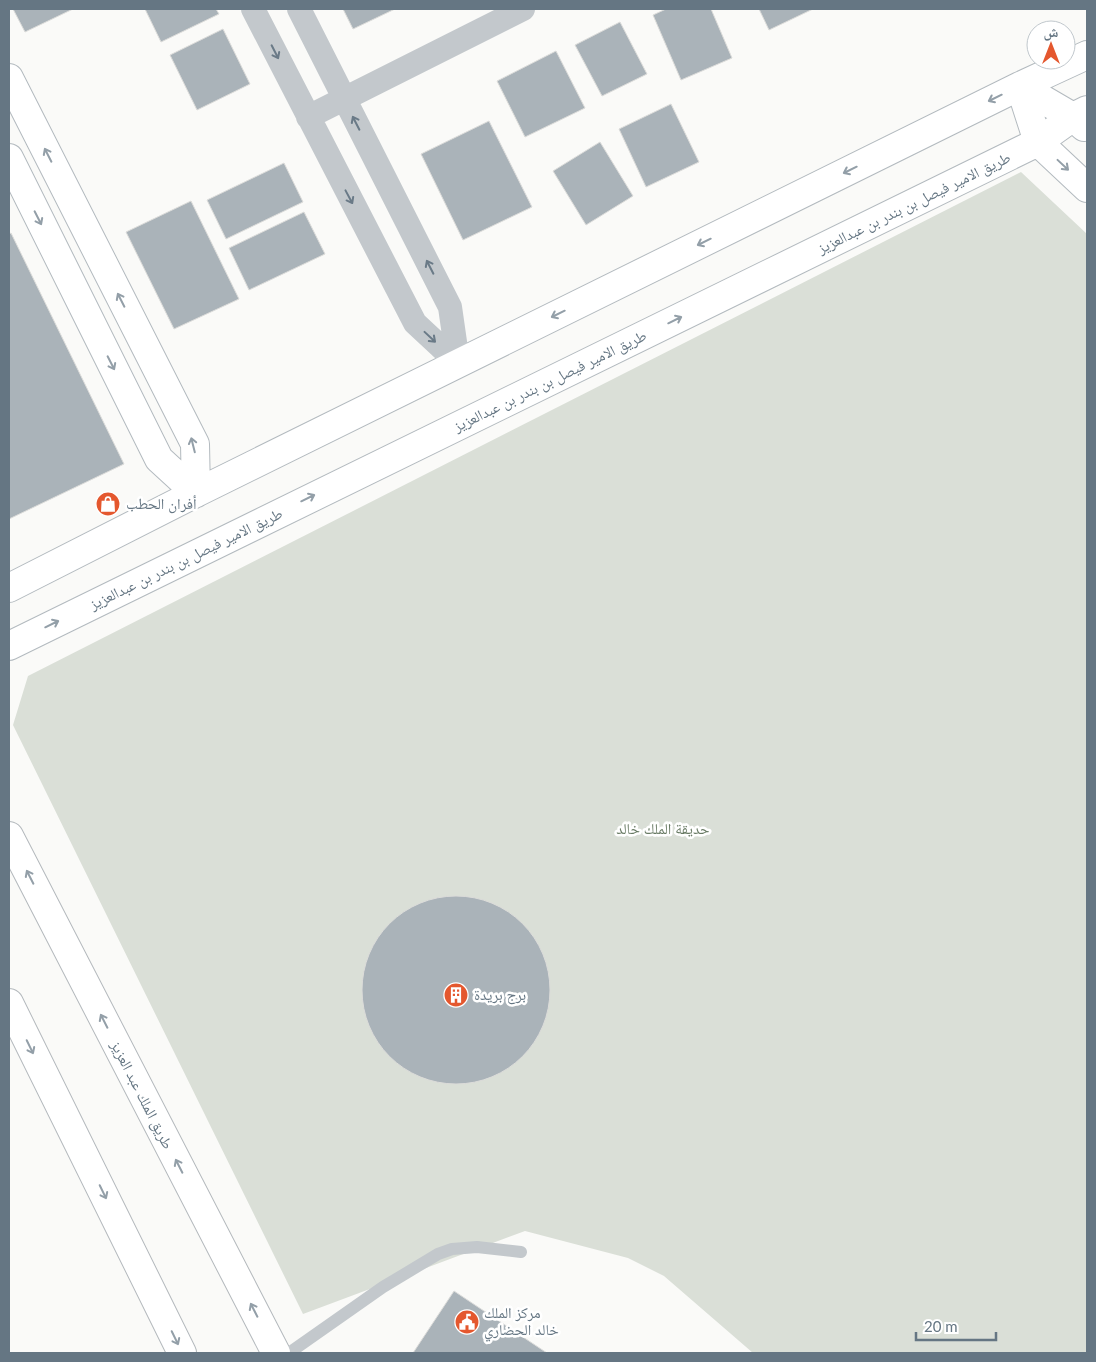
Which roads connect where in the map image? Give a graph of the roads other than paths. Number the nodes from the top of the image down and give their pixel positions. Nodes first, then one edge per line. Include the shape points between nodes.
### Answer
1 (253, 9) edge
2 (300, 9) edge
3 (523, 9) edge
4 (1087, 56) edge
5 (9, 78) edge
6 (1020, 86) junction
7 (343, 98) junction
8 (308, 117) junction
9 (1083, 119) edge
10 (1038, 142) junction
11 (9, 158) edge
12 (1087, 188) edge
13 (458, 363) junction
14 (196, 493) junction
15 (9, 588) edge
16 (9, 646) edge
17 (9, 836) edge
18 (9, 1003) edge
19 (520, 1252) dead end
20 (182, 1353) edge
21 (276, 1353) edge
22 (289, 1353) edge

1 -> 8 street
2 - 7 street
3 - 7 street
4 - 6 main road
14 -> 5 main road via 194,444
6 - 9 main road
6 - 10 main road
6 -> 13 main road
7 - 8 street
13 -> 7 street via 450,306
8 -> 13 street via 415,323
9 - 10 main road, طريق الامير فيصل بن بندر بن عبدالعزيز
10 -> 12 main road
16 -> 10 main road, طريق الامير فيصل بن بندر بن عبدالعزيز
11 -> 14 main road via 159,459
13 - 14 main road
14 - 15 main road
21 -> 17 main road, طريق الملك عبد العزيز
18 -> 20 main road
19 - 22 lane via 477,1246 438,1254

